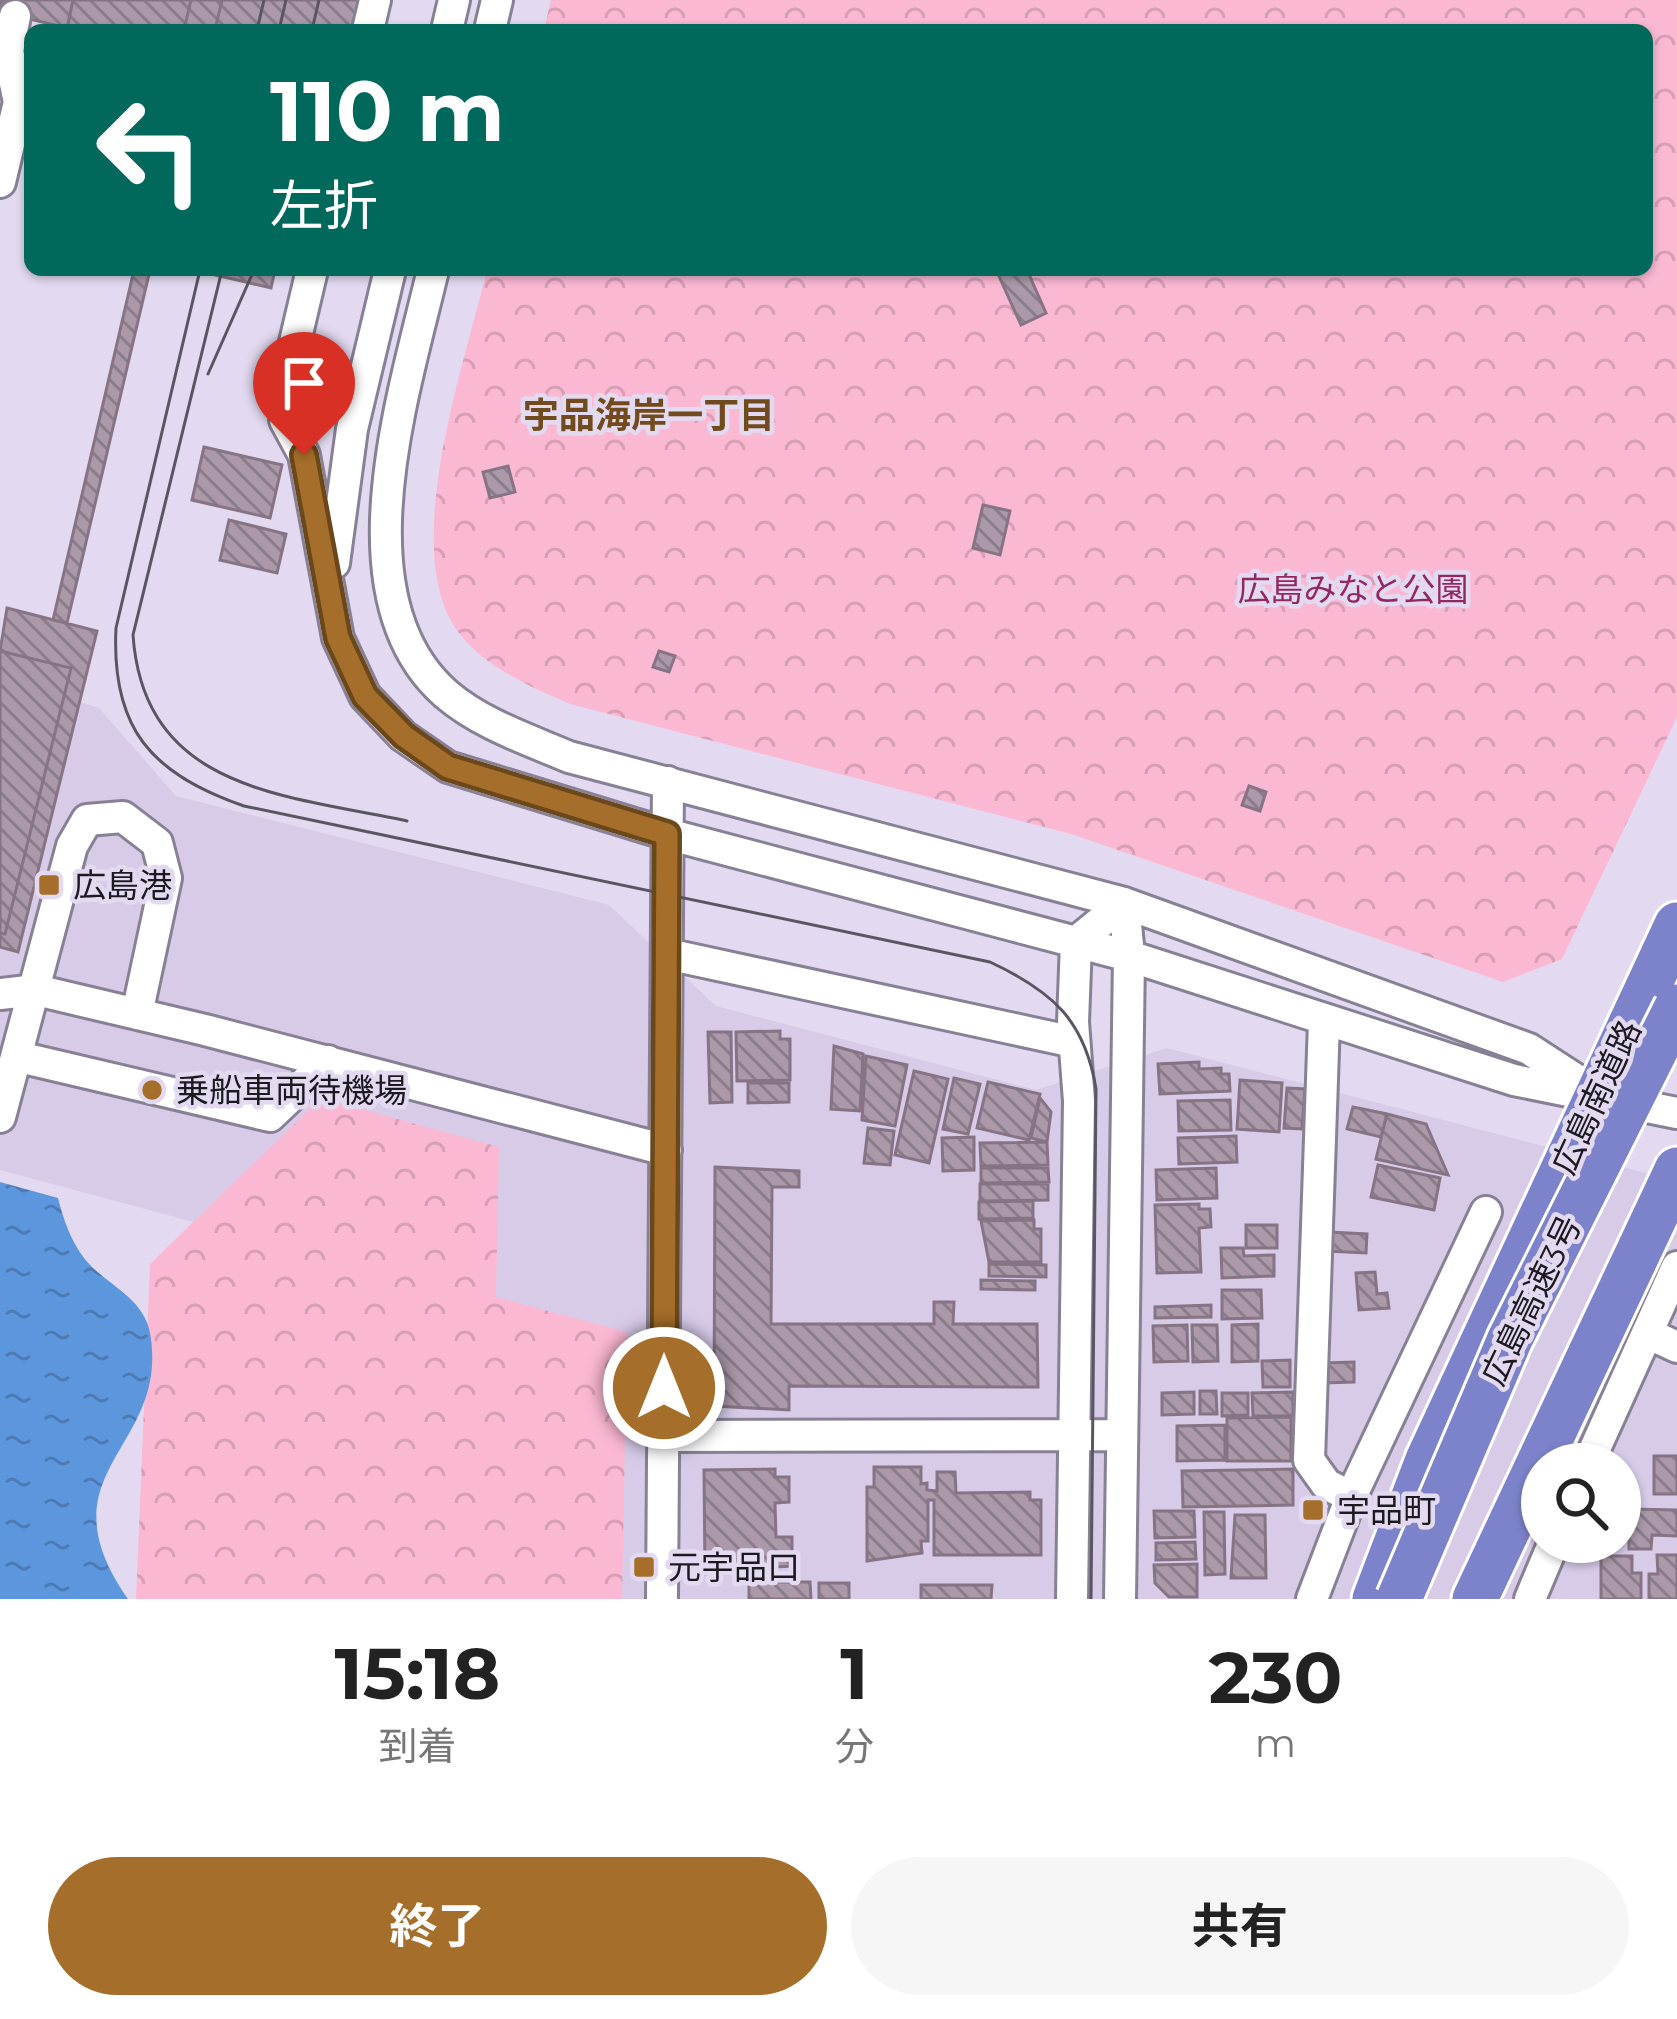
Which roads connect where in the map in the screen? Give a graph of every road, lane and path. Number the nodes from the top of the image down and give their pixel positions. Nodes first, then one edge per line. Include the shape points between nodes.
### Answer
1 (15, 16) dead end
2 (4, 50) edge
3 (20, 142) edge
4 (0, 182) edge
5 (311, 276) edge
6 (389, 276) edge
7 (432, 276) edge
8 (304, 455) junction
9 (392, 459) junction
10 (347, 460) junction
11 (332, 587) junction
12 (668, 782) junction
13 (667, 834) junction
14 (1124, 903) junction
15 (1677, 925) edge
16 (1076, 942) junction
17 (667, 954) junction
18 (1129, 956) junction
19 (36, 991) junction
20 (0, 994) edge
21 (1677, 1006) edge
22 (137, 1014) junction
23 (1324, 1021) junction
24 (1074, 1042) junction
25 (19, 1057) junction
26 (328, 1061) junction
27 (1596, 1093) junction
28 (1677, 1113) edge
29 (0, 1117) edge
30 (665, 1150) junction
31 (1677, 1170) edge
32 (1486, 1212) dead end
33 (1677, 1267) edge
34 (1626, 1327) junction
35 (1677, 1347) edge
36 (1473, 1363) junction
37 (1622, 1387) junction
38 (1400, 1394) junction
39 (1120, 1435) junction
40 (664, 1436) junction
41 (1072, 1437) junction
42 (1597, 1443) edge
43 (1351, 1497) junction
44 (1545, 1563) edge
45 (662, 1599) edge
46 (1072, 1599) edge
47 (1120, 1599) edge
48 (1312, 1599) edge
49 (1375, 1599) edge
50 (1399, 1599) edge
51 (1475, 1599) edge
52 (1530, 1599) edge

1 - 2 street
2 - 3 street
3 - 4 street
5 - 8 street via 285,420
6 - 10 street
7 - 9 street
8 - 10 street
8 - 11 street
9 - 10 street
9 - 12 street via 391,600 409,651 445,693 487,722 569,757
10 - 11 street
11 - 13 street via 338,638 365,696 404,736 448,767
12 - 13 street
12 - 14 street
13 - 16 street
13 - 17 street
14 - 16 street
14 - 18 street
14 - 27 street via 1529,1049
15 - 27 highway, 広島南道路
16 - 18 street
16 - 24 street
17 - 24 street
17 - 30 street
18 - 23 street
18 - 39 street
19 - 20 street
19 - 22 street
19 - 22 street via 72,846 87,820 123,818 157,843 166,878
19 - 25 street
21 - 50 highway, 広島高速3号, bridge via 1510,1340
22 - 26 street
23 - 27 street via 1514,1080
23 - 43 street via 1309,1460 1326,1484
24 - 41 street
25 - 26 street via 270,1116
25 - 29 street
26 - 30 street
27 - 28 street
27 - 36 highway, 広島南道路
30 - 40 street
31 - 34 highway
32 - 38 street
33 - 34 street
34 - 35 street
34 - 37 street
34 - 37 street
34 - 51 highway
36 - 38 street
36 - 49 highway, 広島南道路
37 - 42 street
38 - 43 street
39 - 41 street
39 - 47 street
40 - 41 street
40 - 45 street
41 - 46 street
43 - 48 street
44 - 52 street

